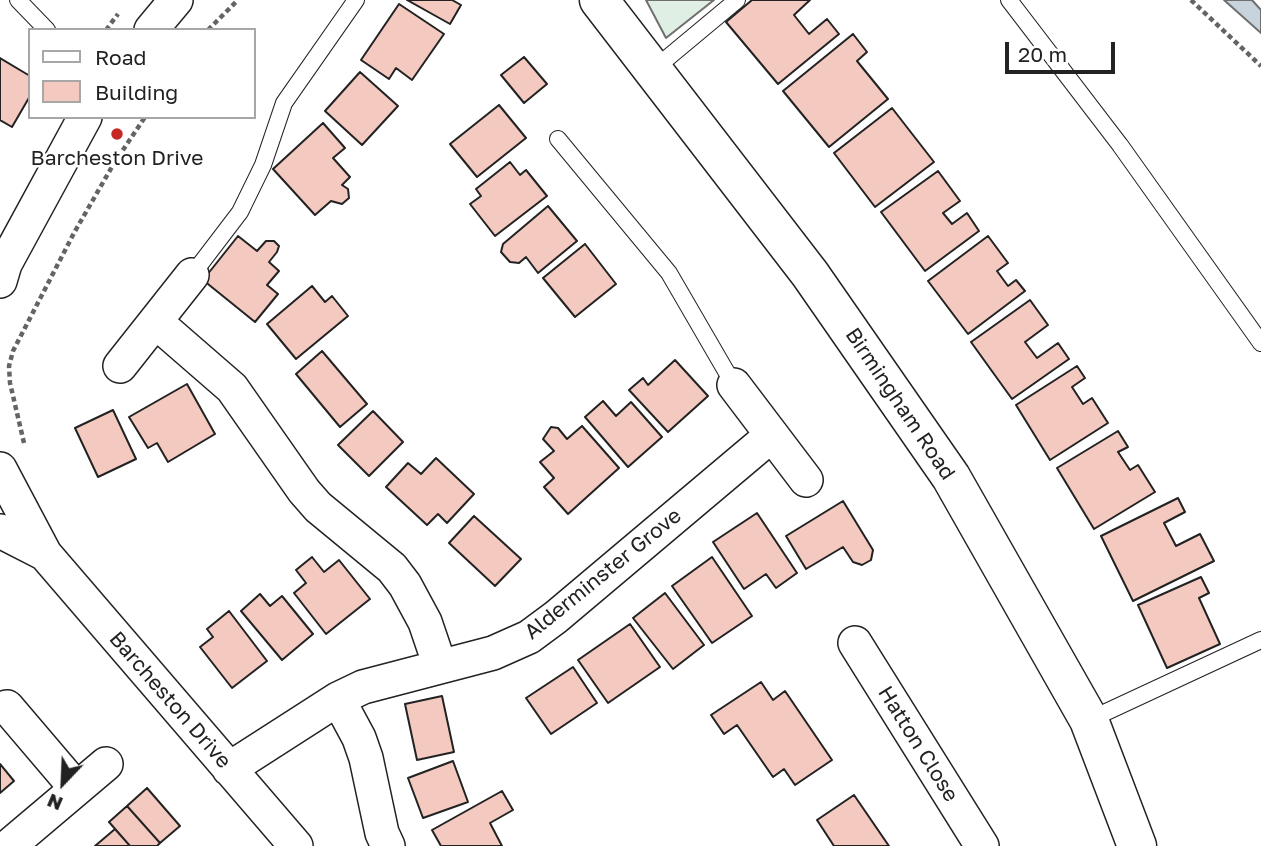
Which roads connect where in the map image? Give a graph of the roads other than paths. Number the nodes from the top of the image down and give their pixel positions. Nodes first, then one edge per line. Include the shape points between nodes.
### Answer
1 (18, 0) edge
2 (176, 0) edge
3 (356, 0) edge
4 (599, 0) edge
5 (737, 0) edge
6 (1009, 0) edge
7 (45, 28) edge
8 (153, 28) edge
9 (653, 70) junction
10 (84, 119) edge
11 (558, 139) dead end
12 (2, 272) edge
13 (192, 275) joint
14 (156, 322) junction
15 (1261, 343) edge
16 (120, 366) dead end
17 (734, 385) joint
18 (772, 435) junction
19 (14, 461) edge
20 (806, 480) dead end
21 (0, 531) edge
22 (45, 554) junction
23 (1261, 640) edge
24 (855, 643) dead end
25 (440, 666) junction
26 (338, 699) junction
27 (3, 702) edge
28 (1089, 720) junction
29 (106, 764) dead end
30 (229, 769) junction
31 (76, 788) junction
32 (9, 846) edge
33 (296, 846) edge
34 (388, 846) edge
35 (982, 846) edge
36 (1137, 846) edge

1 - 7 lane
2 - 8 street
3 - 13 lane via 284,103 263,165 240,212
4 - 9 highway, Birmingham Road
5 - 9 lane
6 - 15 lane via 1120,145
9 - 28 highway, Birmingham Road via 810,274 951,477
10 - 12 street
11 - 17 lane via 669,273
13 - 14 street
14 - 16 street
14 - 25 street via 232,388 318,508 392,568 425,622
17 - 18 street
18 - 20 street
18 - 25 street, Alderminster Grove via 529,637 493,653
19 - 22 street, Barcheston Drive
21 - 22 street, Barcheston Drive
22 - 30 street, Barcheston Drive
23 - 28 lane
24 - 35 street, Hatton Close
25 - 26 street, Alderminster Grove via 363,687
26 - 30 street, Alderminster Grove
26 - 34 street via 363,748
27 - 31 street
28 - 36 highway, Birmingham Road
29 - 31 street
30 - 33 street, Barcheston Drive
31 - 32 street

